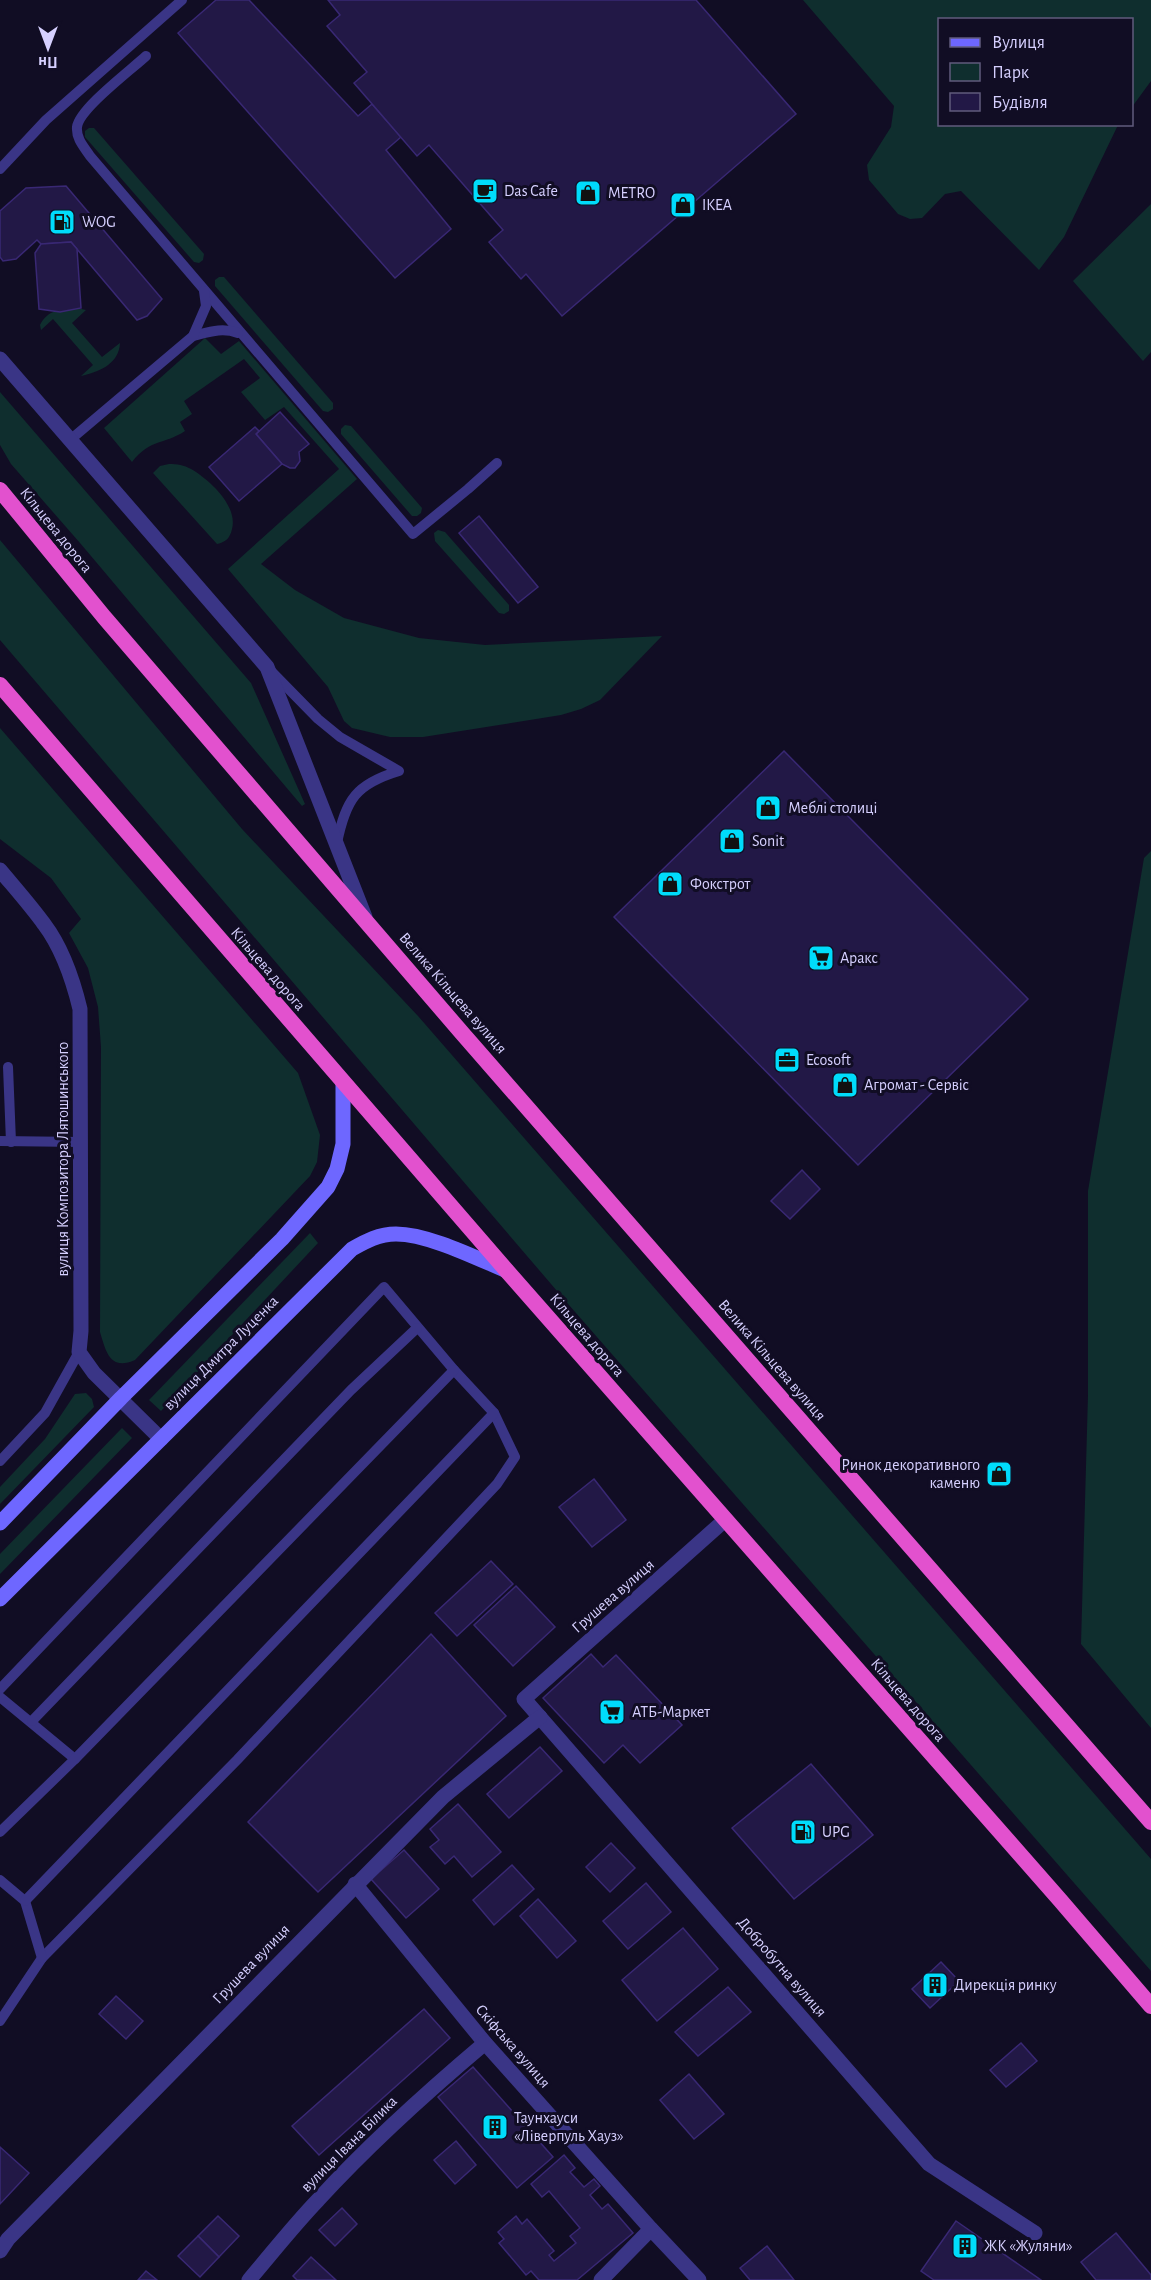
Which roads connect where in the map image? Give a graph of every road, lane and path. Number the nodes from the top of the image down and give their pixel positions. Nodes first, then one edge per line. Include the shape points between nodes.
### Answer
1 (182, 0) edge
2 (146, 56) dead end
3 (0, 169) edge
4 (204, 291) junction
5 (242, 334) junction
6 (193, 336) junction
7 (0, 359) edge
8 (70, 440) junction
9 (497, 463) dead end
10 (0, 490) edge
11 (267, 667) junction
12 (0, 685) edge
13 (336, 846) junction
14 (0, 870) edge
15 (366, 920) junction
16 (8, 1066) dead end
17 (343, 1083) junction
18 (5, 1141) edge
19 (80, 1142) junction
20 (507, 1271) junction
21 (417, 1328) junction
22 (79, 1352) junction
23 (454, 1370) junction
24 (121, 1398) junction
25 (494, 1413) junction
26 (160, 1439) junction
27 (0, 1461) edge
28 (725, 1520) junction
29 (0, 1523) edge
30 (0, 1599) edge
31 (0, 1689) edge
32 (0, 1697) edge
33 (524, 1699) joint
34 (540, 1717) junction
35 (32, 1721) junction
36 (75, 1759) junction
37 (1151, 1822) edge
38 (0, 1832) edge
39 (0, 1880) edge
40 (355, 1884) junction
41 (25, 1901) junction
42 (42, 1958) junction
43 (1151, 2006) edge
44 (0, 2021) edge
45 (485, 2043) junction
46 (651, 2229) junction
47 (1035, 2233) dead end
48 (0, 2251) edge
49 (249, 2280) edge
50 (601, 2280) edge
51 (699, 2280) edge

1 - 3 lane via 46,120
2 - 4 lane via 84,111 77,126 79,140
4 - 5 lane
4 - 6 lane via 206,306
5 - 6 lane via 228,329
5 - 9 lane via 413,534
6 - 8 lane
7 - 8 street
8 - 11 street
10 - 15 highway, Кільцева дорога via 104,617
11 - 13 street
11 - 13 lane via 340,737 399,771 376,778 352,798
12 - 17 highway, Кільцева дорога
13 - 15 street
14 - 19 street, вулиця Композитора Лятошинського via 45,925 73,980 82,1038
15 - 37 highway, Велика Кільцева вулиця
16 - 18 lane
17 - 20 highway, Кільцева дорога
17 - 24 main road via 343,1144 328,1187 282,1239
18 - 19 lane
19 - 22 street, вулиця Композитора Лятошинського
20 - 26 main road, вулиця Дмитра Луценка via 420,1238 396,1234 370,1238 352,1249
20 - 28 highway, Кільцева дорога
21 - 23 lane
21 - 31 lane via 384,1287
21 - 35 lane via 351,1390
22 - 24 street via 94,1373
22 - 27 lane via 45,1413
23 - 25 lane
23 - 36 lane
24 - 26 street
24 - 29 main road
25 - 41 lane
25 - 42 lane via 515,1457 498,1484 237,1760
26 - 30 main road, вулиця Дмитра Луценка
28 - 33 street, Грушева вулиця
28 - 43 highway, Кільцева дорога
32 - 35 lane
33 - 34 street, Добробутна вулиця
34 - 40 street, Грушева вулиця via 443,1797
34 - 47 street, Добробутна вулиця via 929,2164
35 - 36 lane
36 - 38 lane
39 - 41 lane
40 - 45 street, Скіфська вулиця
40 - 48 street, Грушева вулиця
41 - 42 lane
42 - 44 lane
45 - 46 street, Скіфська вулиця
45 - 49 street, вулиця Івана Білика via 378,2138 317,2200
46 - 50 street
46 - 51 street, Скіфська вулиця

